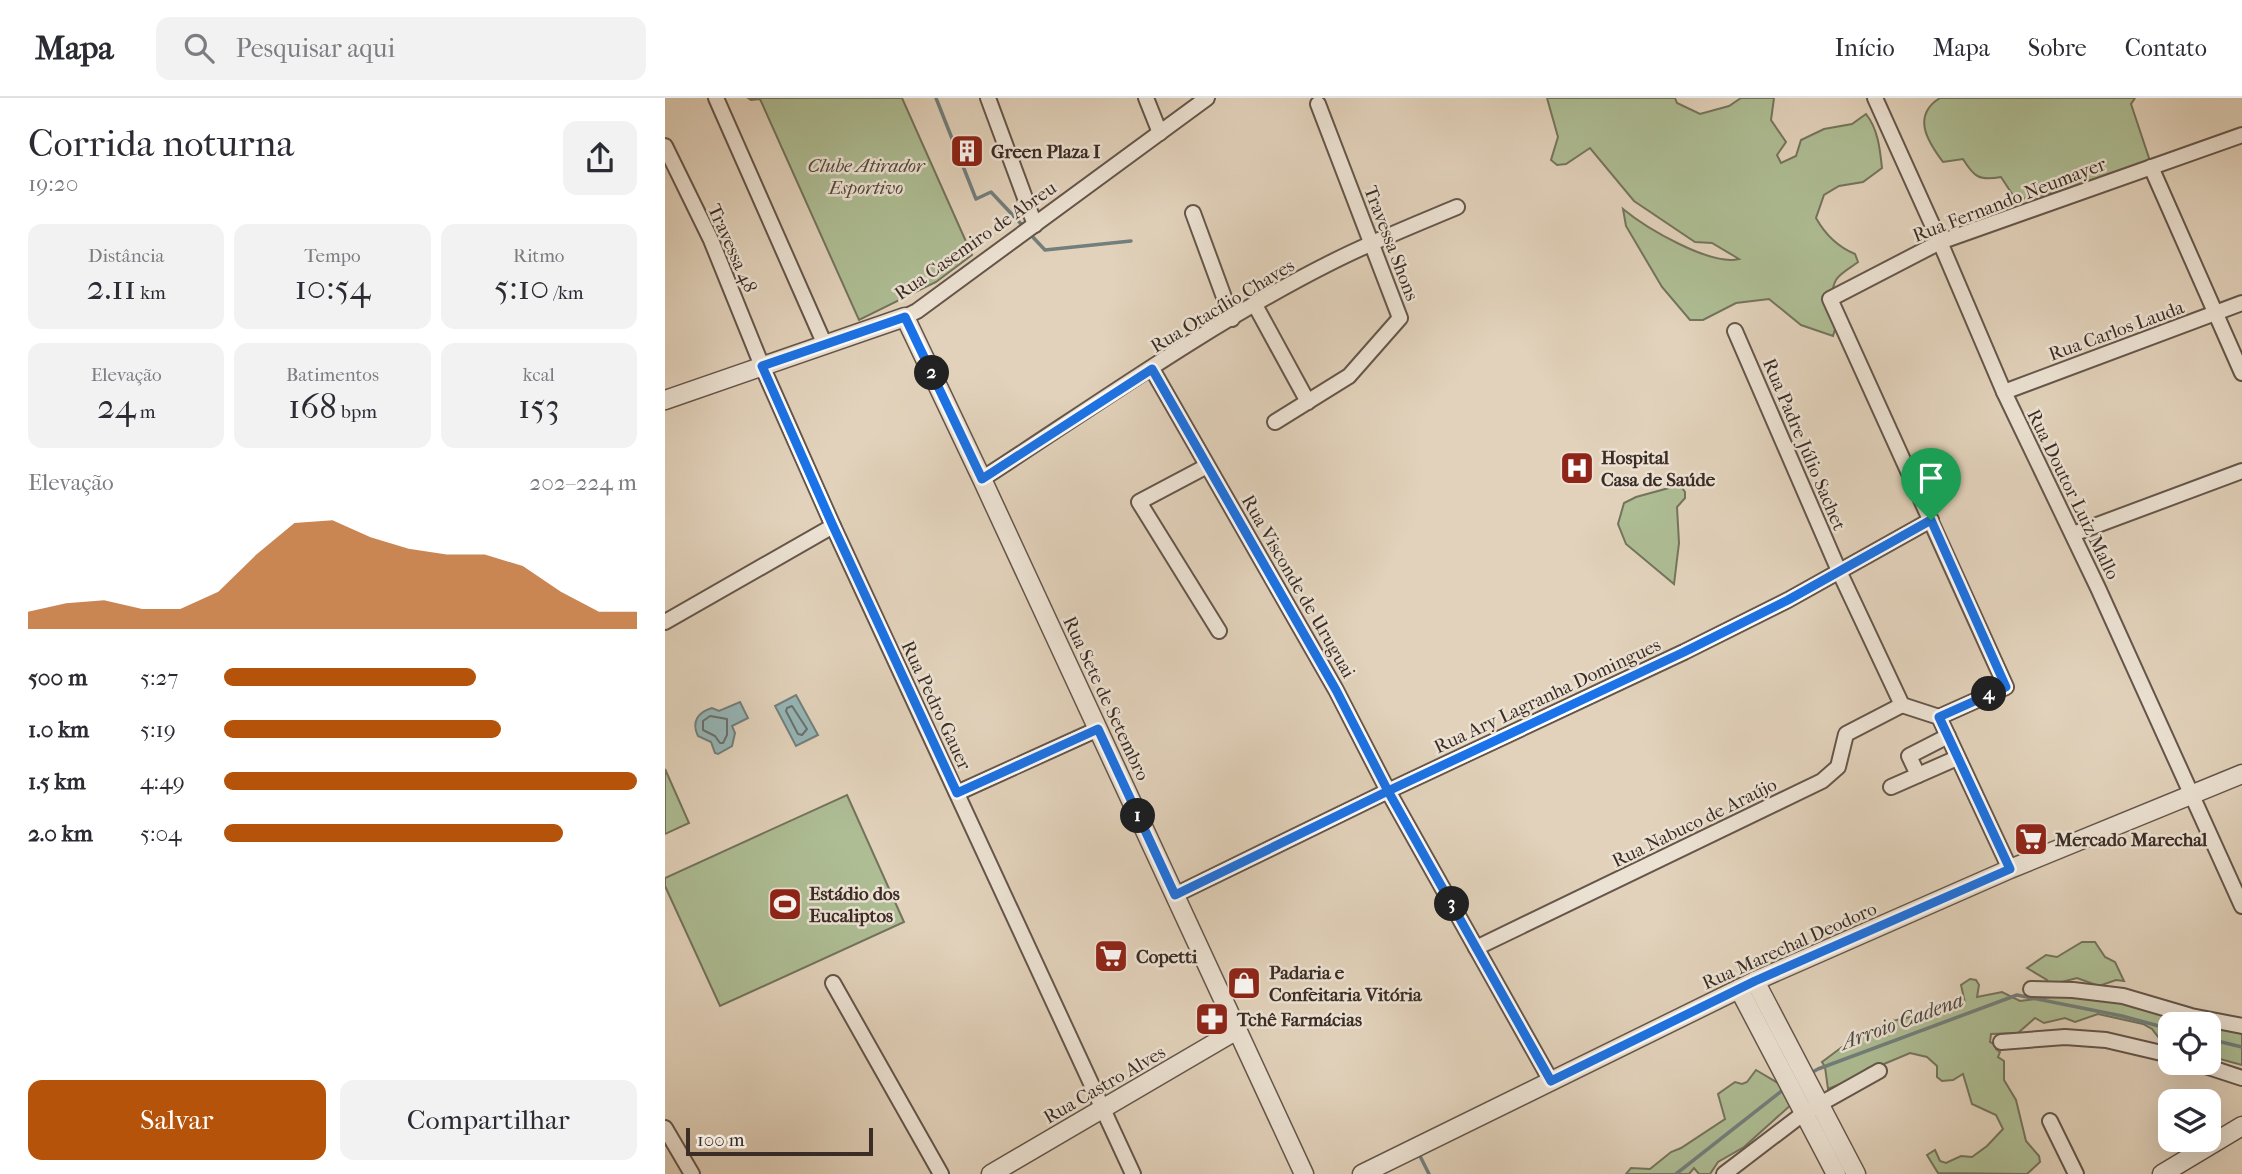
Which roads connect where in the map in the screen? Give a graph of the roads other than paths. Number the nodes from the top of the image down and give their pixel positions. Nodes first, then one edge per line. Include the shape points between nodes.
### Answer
1 (716, 98) edge
2 (988, 98) edge
3 (1146, 98) edge
4 (1207, 98) edge
5 (1875, 98) edge
6 (1318, 104) dead end
7 (1160, 133) junction
8 (2242, 135) edge
9 (665, 146) edge
10 (2151, 167) junction
11 (1457, 207) dead end
12 (1193, 213) dead end
13 (1035, 225) junction
14 (1940, 242) junction
15 (1371, 243) junction
16 (2242, 303) edge
17 (1255, 305) junction
18 (2214, 314) junction
19 (905, 317) junction
20 (1232, 319) junction
21 (1735, 331) dead end
22 (825, 345) junction
23 (762, 366) junction
24 (1152, 369) junction
25 (2242, 373) edge
26 (2004, 393) junction
27 (665, 400) edge
28 (1308, 402) junction
29 (1275, 422) dead end
30 (1207, 466) junction
31 (2242, 471) edge
32 (982, 479) junction
33 (1931, 520) junction
34 (833, 526) junction
35 (2073, 534) junction
36 (1839, 572) junction
37 (665, 622) edge
38 (1219, 631) dead end
39 (1902, 705) junction
40 (1939, 717) junction
41 (1098, 729) junction
42 (1948, 736) junction
43 (1957, 758) junction
44 (2242, 774) edge
45 (1918, 775) junction
46 (1891, 787) dead end
47 (1388, 791) junction
48 (957, 793) junction
49 (2192, 795) junction
50 (2010, 869) junction
51 (1175, 895) junction
52 (2242, 906) edge
53 (1476, 948) junction
54 (833, 983) dead end
55 (1747, 985) junction
56 (2031, 989) dead end
57 (2242, 1026) edge
58 (1237, 1030) junction
59 (2001, 1042) dead end
60 (2158, 1052) edge
61 (1879, 1071) dead end
62 (2221, 1071) edge
63 (2242, 1077) edge
64 (1551, 1081) junction
65 (1808, 1102) junction
66 (1103, 1109) junction
67 (2050, 1121) dead end
68 (2242, 1126) edge
69 (665, 1128) edge
70 (692, 1174) edge
71 (941, 1174) edge
72 (991, 1174) edge
73 (1133, 1174) edge
74 (1304, 1174) edge
75 (1362, 1174) edge
76 (1724, 1174) edge
77 (1836, 1174) edge
78 (1856, 1174) edge
79 (2076, 1174) edge
80 (2162, 1174) edge

1 - 22 street
2 - 13 street
3 - 7 street
4 - 7 street, Rua Casemiro de Abreu
5 - 14 street, Rua Doutor Luiz Mallo
6 - 15 street, Travessa Shons
7 - 13 street, Rua Casemiro de Abreu
8 - 10 street, Rua Fernando Neumayer
9 - 23 street, Travessa 48 via 711,240
10 - 14 street, Rua Fernando Neumayer
10 - 18 street
11 - 15 street, Rua Otacílio Chaves
12 - 20 street
13 - 19 street, Rua Casemiro de Abreu
14 - 26 street, Rua Doutor Luiz Mallo
14 - 33 street, Rua Fernando Neumayer via 1830,299
15 - 17 street, Rua Otacílio Chaves
15 - 28 street, Travessa Shons via 1400,318 1349,376
16 - 18 street, Rua Carlos Lauda
17 - 20 street, Rua Otacílio Chaves
17 - 28 street
18 - 25 street
18 - 26 street, Rua Carlos Lauda
19 - 22 street, Rua Casemiro de Abreu
19 - 32 street, Rua Sete de Setembro
20 - 24 street, Rua Otacílio Chaves
21 - 36 street, Rua Padre Júlio Sachet
22 - 23 street, Rua Casemiro de Abreu
23 - 27 street, Rua Casemiro de Abreu
23 - 34 street, Rua Pedro Gauer
24 - 30 street, Rua Visconde de Uruguai
24 - 32 street, Rua Otacílio Chaves
26 - 35 street, Rua Doutor Luiz Mallo
28 - 29 street, Travessa Shons
30 - 38 street via 1139,502
30 - 47 street, Rua Visconde de Uruguai via 1336,690
31 - 35 street
32 - 41 street, Rua Sete de Setembro
33 - 36 street, Rua Ary Lagranha Domingues
33 - 40 street, Rua Fernando Neumayer via 2006,687
34 - 37 street
34 - 48 street, Rua Pedro Gauer
35 - 49 street, Rua Doutor Luiz Mallo
36 - 39 street, Rua Padre Júlio Sachet
36 - 47 street, Rua Ary Lagranha Domingues via 1684,652
39 - 40 street
39 - 53 street, Rua Nabuco de Araújo via 1846,734 1838,767 1822,781
40 - 42 street
41 - 48 street
41 - 51 street, Rua Sete de Setembro
42 - 43 street
42 - 45 street via 1909,756
43 - 45 street
43 - 50 street
44 - 49 street, Rua Marechal Deodoro
45 - 46 street
47 - 51 street, Rua Ary Lagranha Domingues
47 - 53 street, Rua Visconde de Uruguai
48 - 66 street, Rua Pedro Gauer
49 - 50 street, Rua Marechal Deodoro
49 - 52 street, Rua Doutor Luiz Mallo
50 - 55 street, Rua Marechal Deodoro
51 - 58 street, Rua Sete de Setembro
53 - 64 street, Rua Visconde de Uruguai
54 - 71 street
55 - 64 street, Rua Marechal Deodoro
55 - 65 street
56 - 57 street via 2123,996
58 - 66 street, Rua Castro Alves
58 - 74 street, Rua Sete de Setembro
59 - 60 street via 2065,1037 2106,1040
61 - 65 street
62 - 63 street
64 - 75 street, Rua Marechal Deodoro
65 - 76 street
65 - 77 street
65 - 78 street
66 - 72 street, Rua Castro Alves
66 - 73 street, Rua Pedro Gauer
67 - 79 street
68 - 80 street
69 - 70 street

